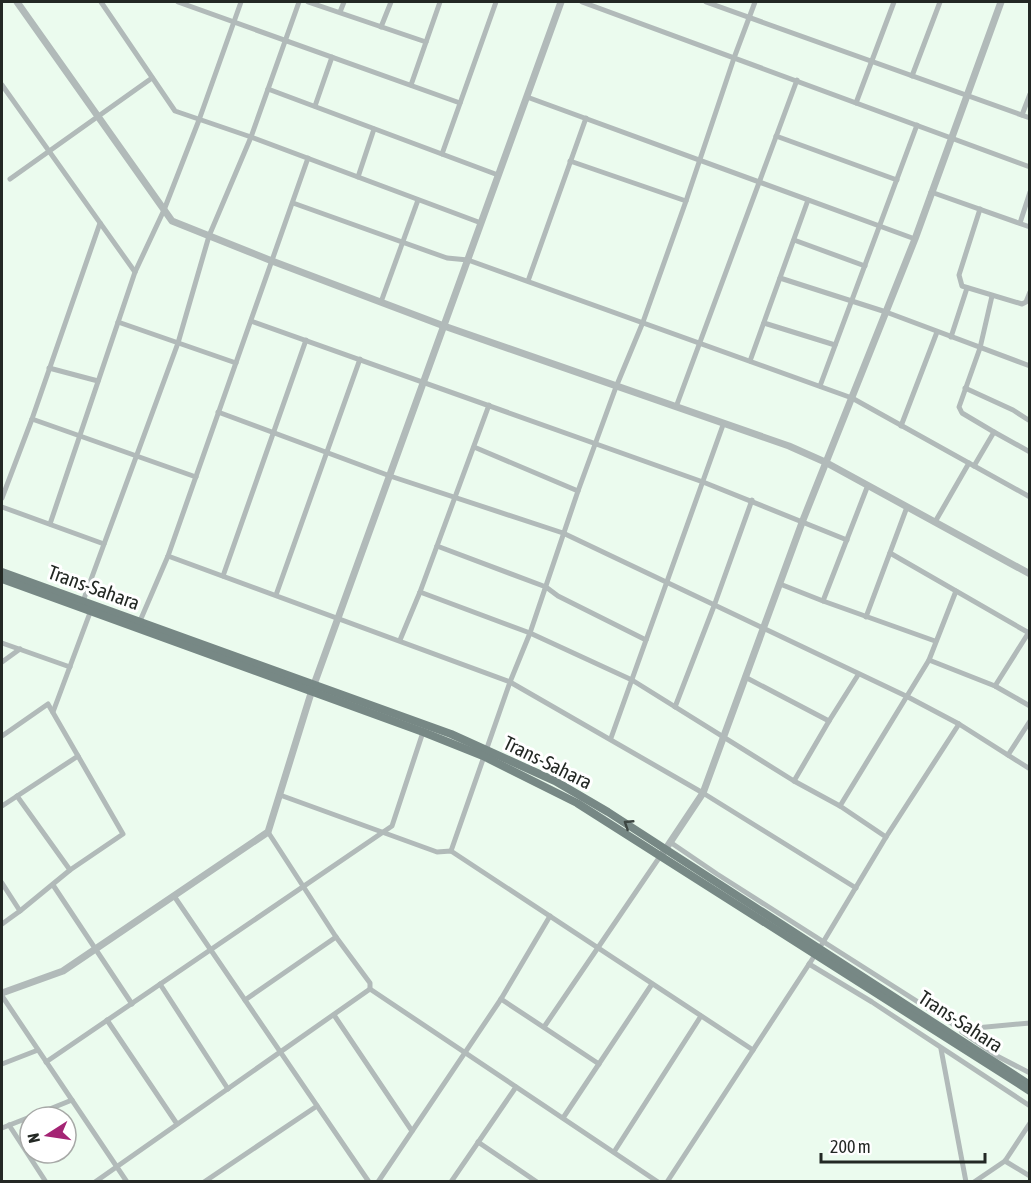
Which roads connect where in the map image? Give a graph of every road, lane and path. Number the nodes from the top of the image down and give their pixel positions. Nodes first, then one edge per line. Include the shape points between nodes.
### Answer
1 (17, 2) edge
2 (101, 2) edge
3 (178, 2) edge
4 (241, 2) edge
5 (299, 2) edge
6 (308, 2) edge
7 (344, 2) edge
8 (391, 2) edge
9 (440, 2) edge
10 (496, 2) edge
11 (561, 2) edge
12 (582, 2) edge
13 (706, 2) edge
14 (755, 2) edge
15 (894, 2) edge
16 (940, 2) edge
17 (1001, 2) edge
18 (23, 5) edge
19 (340, 12) junction
20 (750, 18) junction
21 (234, 21) junction
22 (381, 27) junction
23 (285, 40) junction
24 (426, 42) junction
25 (332, 57) junction
26 (734, 58) junction
27 (872, 62) junction
28 (912, 76) junction
29 (153, 78) junction
30 (797, 80) junction
31 (2, 85) edge
32 (411, 85) junction
33 (268, 88) junction
34 (1029, 94) edge
35 (968, 96) junction
36 (526, 97) junction
37 (460, 103) junction
38 (856, 103) junction
39 (315, 106) junction
40 (1022, 115) junction
41 (97, 117) junction
42 (586, 118) junction
43 (1029, 118) edge
44 (200, 120) junction
45 (917, 125) junction
46 (374, 129) junction
47 (776, 136) junction
48 (251, 137) junction
49 (951, 139) junction
50 (48, 151) junction
51 (442, 154) junction
52 (308, 158) junction
53 (570, 161) junction
54 (701, 161) junction
55 (1029, 167) edge
56 (498, 175) junction
57 (358, 177) junction
58 (10, 179) dead end
59 (897, 180) junction
60 (759, 182) junction
61 (932, 192) junction
62 (1029, 192) edge
63 (418, 200) junction
64 (808, 200) junction
65 (686, 201) junction
66 (292, 203) junction
67 (980, 209) junction
68 (164, 210) junction
69 (100, 223) junction
70 (481, 223) junction
71 (1020, 223) junction
72 (880, 226) junction
73 (1029, 227) edge
74 (209, 236) junction
75 (915, 239) junction
76 (794, 240) junction
77 (402, 243) junction
78 (468, 260) junction
79 (272, 261) junction
80 (865, 266) junction
81 (135, 272) junction
82 (780, 278) junction
83 (528, 281) junction
84 (967, 288) junction
85 (1029, 292) edge
86 (992, 296) junction
87 (852, 301) junction
88 (381, 302) junction
89 (886, 312) junction
90 (251, 321) junction
91 (118, 322) junction
92 (643, 322) junction
93 (764, 323) junction
94 (444, 326) junction
95 (938, 332) junction
96 (951, 337) junction
97 (306, 340) junction
98 (178, 343) junction
99 (700, 343) junction
100 (835, 345) junction
101 (980, 348) junction
102 (360, 359) junction
103 (750, 361) junction
104 (236, 363) junction
105 (1029, 366) edge
106 (50, 368) junction
107 (98, 381) junction
108 (424, 381) junction
109 (820, 386) junction
110 (616, 387) junction
111 (965, 388) junction
112 (852, 398) junction
113 (489, 405) junction
114 (676, 407) junction
115 (219, 412) junction
116 (32, 419) junction
117 (1029, 421) edge
118 (723, 424) junction
119 (901, 426) junction
120 (274, 432) junction
121 (993, 432) junction
122 (80, 436) junction
123 (595, 444) junction
124 (474, 447) junction
125 (326, 452) junction
126 (1029, 452) edge
127 (136, 456) junction
128 (825, 462) junction
129 (971, 465) junction
130 (390, 476) junction
131 (196, 477) junction
132 (703, 482) junction
133 (868, 485) junction
134 (578, 491) junction
135 (1029, 497) edge
136 (2, 498) edge
137 (455, 498) junction
138 (752, 500) junction
139 (2, 507) edge
140 (907, 507) junction
141 (803, 520) junction
142 (935, 522) junction
143 (50, 524) junction
144 (563, 533) junction
145 (847, 540) junction
146 (104, 544) junction
147 (437, 546) junction
148 (890, 553) junction
149 (168, 556) junction
150 (2, 572) edge
151 (1029, 574) edge
152 (224, 576) junction
153 (2, 579) edge
154 (666, 583) junction
155 (780, 584) junction
156 (546, 587) junction
157 (956, 591) junction
158 (420, 592) junction
159 (276, 595) junction
160 (823, 601) junction
161 (82, 604) junction
162 (714, 606) junction
163 (92, 608) junction
164 (866, 616) junction
165 (338, 618) junction
166 (140, 621) junction
167 (763, 627) junction
168 (1029, 632) edge
169 (530, 633) junction
170 (168, 635) junction
171 (400, 640) junction
172 (646, 640) junction
173 (935, 641) junction
174 (2, 643) edge
175 (20, 649) junction
176 (929, 660) junction
177 (2, 662) edge
178 (70, 667) junction
179 (858, 675) junction
180 (745, 677) junction
181 (632, 680) junction
182 (510, 682) junction
183 (313, 687) junction
184 (994, 687) junction
185 (908, 698) junction
186 (1029, 706) edge
187 (675, 707) junction
188 (53, 712) junction
189 (829, 721) junction
190 (1029, 721) edge
191 (409, 723) junction
192 (959, 724) junction
193 (423, 732) junction
194 (2, 736) edge
195 (724, 736) junction
196 (611, 738) junction
197 (485, 753) junction
198 (1008, 755) junction
199 (78, 756) junction
200 (1029, 769) edge
201 (794, 781) junction
202 (703, 792) junction
203 (280, 795) junction
204 (17, 796) junction
205 (2, 806) edge
206 (840, 806) junction
207 (268, 832) junction
208 (382, 832) junction
209 (886, 837) junction
210 (666, 849) junction
211 (452, 851) junction
212 (70, 870) junction
213 (2, 883) edge
214 (53, 885) junction
215 (303, 887) junction
216 (856, 888) junction
217 (174, 896) junction
218 (20, 911) junction
219 (550, 916) junction
220 (2, 924) edge
221 (336, 937) junction
222 (599, 948) junction
223 (819, 948) junction
224 (95, 949) junction
225 (211, 950) junction
226 (809, 964) junction
227 (160, 984) junction
228 (652, 984) junction
229 (370, 989) junction
230 (2, 995) edge
231 (501, 999) junction
232 (245, 1000) junction
233 (132, 1004) junction
234 (334, 1015) junction
235 (701, 1016) junction
236 (107, 1020) junction
237 (1029, 1023) edge
238 (544, 1027) junction
239 (962, 1030) junction
240 (941, 1049) junction
241 (38, 1050) junction
242 (753, 1050) junction
243 (280, 1052) junction
244 (464, 1052) junction
245 (46, 1062) junction
246 (2, 1064) edge
247 (599, 1064) junction
248 (998, 1071) junction
249 (1029, 1073) edge
250 (991, 1082) junction
251 (1028, 1085) edge
252 (516, 1087) junction
253 (228, 1089) junction
254 (72, 1101) junction
255 (62, 1105) edge
256 (317, 1106) junction
257 (1029, 1106) edge
258 (563, 1118) junction
259 (18, 1122) edge
260 (1029, 1123) edge
261 (177, 1124) junction
262 (9, 1125) junction
263 (2, 1128) edge
264 (412, 1131) junction
265 (478, 1142) junction
266 (614, 1152) junction
267 (1005, 1161) junction
268 (117, 1167) junction
269 (1029, 1176) edge
270 (46, 1182) edge
271 (95, 1182) edge
272 (127, 1182) edge
273 (204, 1182) edge
274 (369, 1182) edge
275 (378, 1182) edge
276 (451, 1182) edge
277 (537, 1182) edge
278 (658, 1182) edge
279 (667, 1182) edge
280 (966, 1182) edge
281 (974, 1182) edge

1 - 18 street
2 - 29 street
3 - 21 street
4 - 21 street
5 - 23 street
6 - 19 street
7 - 19 street
8 - 22 street
9 - 24 street
10 - 37 street
11 - 36 street
12 - 26 street
13 - 20 street
14 - 20 street
15 - 27 street
16 - 28 street
17 - 35 street
18 - 41 street
19 - 22 street
20 - 26 street
20 - 27 street
21 - 23 street
21 - 44 street
22 - 24 street
23 - 25 street
23 - 33 street
24 - 32 street
25 - 32 street
25 - 39 street
26 - 30 street
26 - 54 street
27 - 28 street
27 - 38 street
28 - 35 street
29 - 41 street
29 - 44 street via 175,111
30 - 38 street
30 - 47 street
31 - 50 street
32 - 37 street
33 - 39 street
33 - 48 street
34 - 40 street
35 - 40 street
35 - 49 street
36 - 42 street
36 - 56 street
37 - 51 street
38 - 45 street
39 - 46 street
40 - 43 street
41 - 50 street
41 - 68 street
42 - 53 street
42 - 54 street
44 - 48 street
44 - 68 street
45 - 49 street
45 - 59 street
46 - 51 street
46 - 57 street
47 - 59 street
47 - 60 street
48 - 52 street
48 - 74 street
49 - 55 street
49 - 61 street
50 - 58 street
50 - 69 street
51 - 56 street
52 - 57 street
52 - 66 street
53 - 65 street
53 - 83 street
54 - 60 street
54 - 65 street
56 - 70 street
57 - 63 street
59 - 72 street
60 - 64 street
60 - 99 street
61 - 67 street
61 - 75 street
62 - 71 street
63 - 70 street
63 - 77 street
64 - 72 street
64 - 76 street
65 - 92 street
66 - 77 street
66 - 79 street
67 - 71 street
67 - 84 street via 959,275 962,286
68 - 74 street via 172,221
68 - 81 street
69 - 81 street
69 - 106 street
70 - 78 street
71 - 73 street
72 - 75 street
72 - 80 street
74 - 79 street
74 - 98 street
75 - 89 street
76 - 80 street
76 - 82 street
77 - 78 street via 447,258
77 - 88 street
78 - 83 street
78 - 94 street
79 - 88 street
79 - 90 street
80 - 87 street
81 - 91 street
82 - 87 street
82 - 93 street
83 - 92 street
84 - 86 street
84 - 96 street
85 - 86 street via 1022,304
86 - 101 street
87 - 89 street
87 - 100 street
88 - 94 street
89 - 95 street
89 - 112 street
90 - 97 street
90 - 104 street
91 - 98 street
91 - 107 street
92 - 99 street
92 - 110 street
93 - 100 street
93 - 103 street
94 - 108 street
94 - 110 street
95 - 96 street
95 - 119 street
96 - 101 street
97 - 102 street
97 - 120 street
98 - 104 street
98 - 127 street
99 - 103 street
99 - 114 street
100 - 109 street
101 - 105 street
101 - 111 street
102 - 108 street
102 - 125 street
103 - 109 street
104 - 115 street
106 - 107 street
106 - 116 street
107 - 122 street
108 - 113 street
108 - 130 street
109 - 112 street
110 - 114 street
110 - 123 street
111 - 117 street
111 - 121 street via 959,410
112 - 119 street
112 - 128 street
113 - 123 street
113 - 124 street
114 - 118 street
115 - 120 street
115 - 131 street
116 - 122 street
116 - 136 street
118 - 128 street
118 - 132 street
119 - 129 street
120 - 125 street
120 - 152 street
121 - 126 street
121 - 129 street
122 - 127 street
122 - 143 street
123 - 132 street
123 - 134 street
124 - 134 street
124 - 137 street
125 - 130 street
125 - 159 street
127 - 131 street
127 - 146 street
128 - 133 street
128 - 141 street
129 - 135 street
129 - 142 street
130 - 137 street
130 - 165 street
131 - 149 street
132 - 138 street
132 - 154 street
133 - 140 street
133 - 145 street
134 - 144 street
137 - 144 street
137 - 147 street
138 - 141 street
138 - 162 street
139 - 143 street
140 - 142 street
140 - 148 street
141 - 145 street
141 - 155 street
142 - 151 street
143 - 146 street
144 - 154 street
144 - 156 street
145 - 160 street
146 - 161 street
147 - 156 street
147 - 158 street
148 - 157 street
148 - 164 street
149 - 152 street
149 - 166 street
150 - 161 main road, Trans-Sahara
152 - 159 street
153 - 161 main road, Trans-Sahara
154 - 162 street
154 - 172 street
155 - 160 street
155 - 167 street
156 - 169 street
156 - 172 street
157 - 168 street
157 - 173 street
158 - 169 street
158 - 171 street
159 - 165 street
160 - 164 street
161 - 163 main road, Trans-Sahara
162 - 167 street
162 - 187 street
163 - 166 main road, Trans-Sahara
163 - 170 main road, Trans-Sahara
163 - 178 street
164 - 173 street
165 - 171 street
165 - 183 street
166 - 170 main road, Trans-Sahara
167 - 179 street
167 - 180 street
168 - 184 street
169 - 181 street
169 - 182 street
170 - 183 main road, Trans-Sahara
171 - 182 street
172 - 181 street
173 - 176 street
174 - 175 street
175 - 177 street
175 - 178 street
176 - 184 street
176 - 185 street
178 - 188 street
179 - 185 street
179 - 189 street
180 - 189 street
180 - 195 street
181 - 187 street
181 - 196 street
182 - 196 street
182 - 197 street
183 - 191 main road, Trans-Sahara
183 - 203 street
184 - 186 street
185 - 192 street
185 - 206 street
187 - 195 street
188 - 194 street via 48,704
188 - 199 street
189 - 201 street
190 - 198 street
191 - 193 main road, Trans-Sahara
191 - 197 main road, Trans-Sahara via 451,734
192 - 198 street
192 - 209 street
193 - 197 main road, Trans-Sahara
193 - 208 street via 392,826
195 - 201 street
195 - 202 street
196 - 202 street
197 - 210 main road, Trans-Sahara
197 - 211 street
198 - 200 street
199 - 204 street
199 - 212 street via 123,834
201 - 206 street
202 - 210 street
202 - 216 street
203 - 207 street
203 - 208 street
204 - 205 street
204 - 212 street
206 - 209 street
207 - 215 street
207 - 217 street
208 - 211 street via 437,852
208 - 215 street
209 - 216 street
210 - 222 street
210 - 223 main road, Trans-Sahara
210 - 223 street
211 - 219 street
212 - 214 street
213 - 218 street
214 - 218 street
214 - 224 street
215 - 221 street
215 - 225 street
216 - 223 street
217 - 224 street
217 - 225 street
218 - 220 street
219 - 222 street
219 - 231 street
221 - 229 street via 370,983
221 - 232 street
222 - 228 street
222 - 238 street
223 - 226 street
223 - 239 street
223 - 248 main road, Trans-Sahara
223 - 251 main road, Trans-Sahara
224 - 230 street via 63,971
224 - 233 street
225 - 227 street
225 - 232 street
226 - 240 street
226 - 242 street
227 - 233 street
227 - 253 street
228 - 235 street
228 - 247 street
229 - 234 street
229 - 244 street
230 - 241 street
231 - 238 street
231 - 244 street
232 - 243 street
233 - 236 street
234 - 243 street
234 - 264 street
235 - 242 street
235 - 266 street
236 - 245 street
236 - 261 street
237 - 239 street
238 - 247 street
239 - 249 street
240 - 250 street
240 - 280 street
241 - 245 street
241 - 246 street
242 - 279 street
243 - 253 street
243 - 256 street
244 - 252 street
244 - 264 street
245 - 254 street
247 - 258 street
248 - 250 street
248 - 251 main road, Trans-Sahara
250 - 257 street
252 - 258 street
252 - 265 street
253 - 261 street
254 - 255 street
254 - 268 street
256 - 273 street
256 - 274 street
258 - 266 street
259 - 262 street
260 - 267 street
261 - 268 street
262 - 263 street
262 - 270 street
264 - 275 street
265 - 276 street
265 - 277 street
266 - 278 street
267 - 269 street
267 - 281 street
268 - 271 street
268 - 272 street

